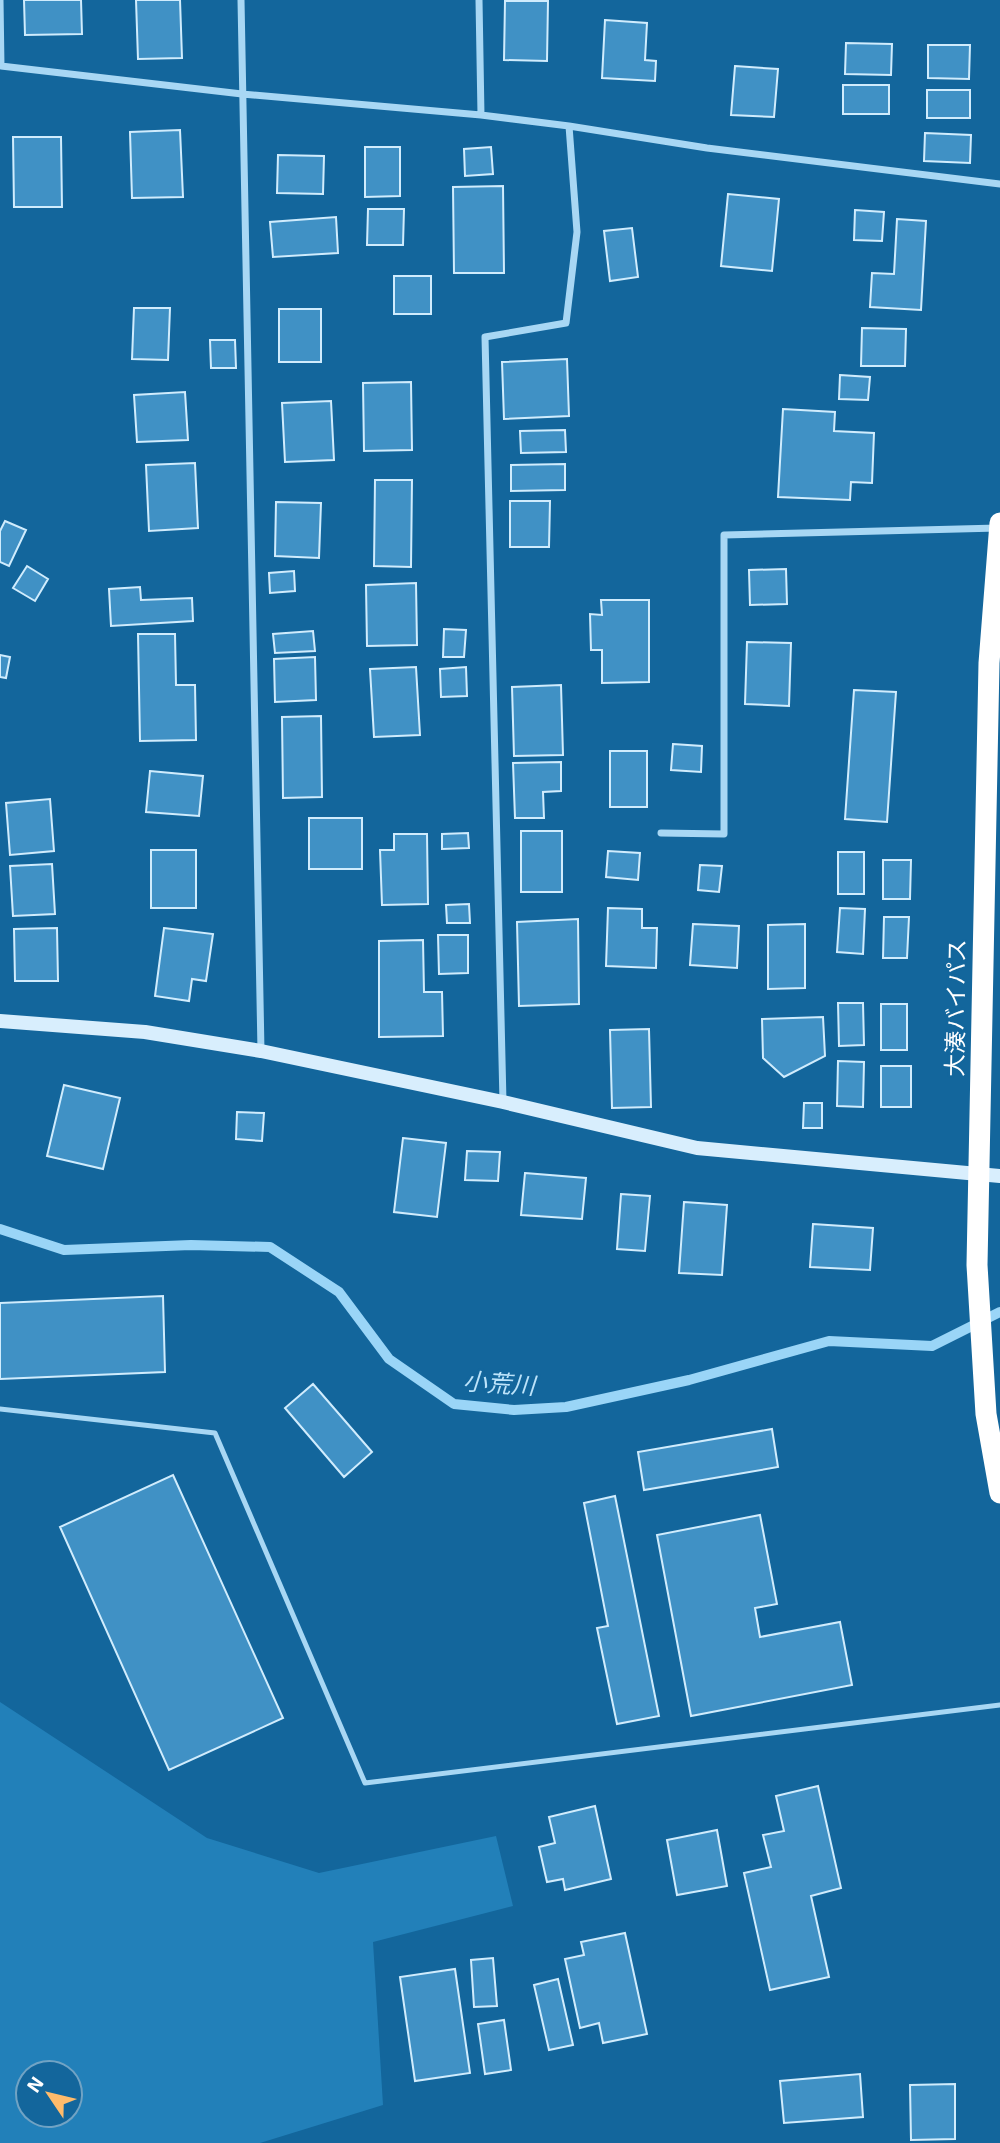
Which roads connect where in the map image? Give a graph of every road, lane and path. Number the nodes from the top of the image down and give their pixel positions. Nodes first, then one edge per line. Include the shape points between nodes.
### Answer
1 (0, 0) edge
2 (241, 0) edge
3 (480, 0) edge
4 (1, 66) edge
5 (242, 94) junction
6 (481, 116) junction
7 (569, 126) junction
8 (1000, 184) edge
9 (1000, 523) edge
10 (1000, 528) edge
11 (994, 664) edge
12 (661, 833) dead end
13 (0, 1021) edge
14 (261, 1051) junction
15 (503, 1102) junction
16 (990, 1175) edge
17 (0, 1409) edge
18 (1000, 1493) edge
19 (1000, 1705) edge

1 - 4 street
2 - 5 street
3 - 6 street
4 - 5 street
5 - 6 street
5 - 14 street
6 - 7 street
7 - 8 street
7 - 15 street via 577,232 566,323 485,337
9 - 10 highway, 大湊バイパス
10 - 11 highway, 大湊バイパス
10 - 12 street via 724,535 724,834
11 - 16 highway, 大湊バイパス
13 - 14 street via 145,1032
14 - 15 street
15 - 16 street via 697,1148
16 - 18 highway, 大湊バイパス via 977,1265 986,1414
17 - 19 lane via 215,1433 365,1783

